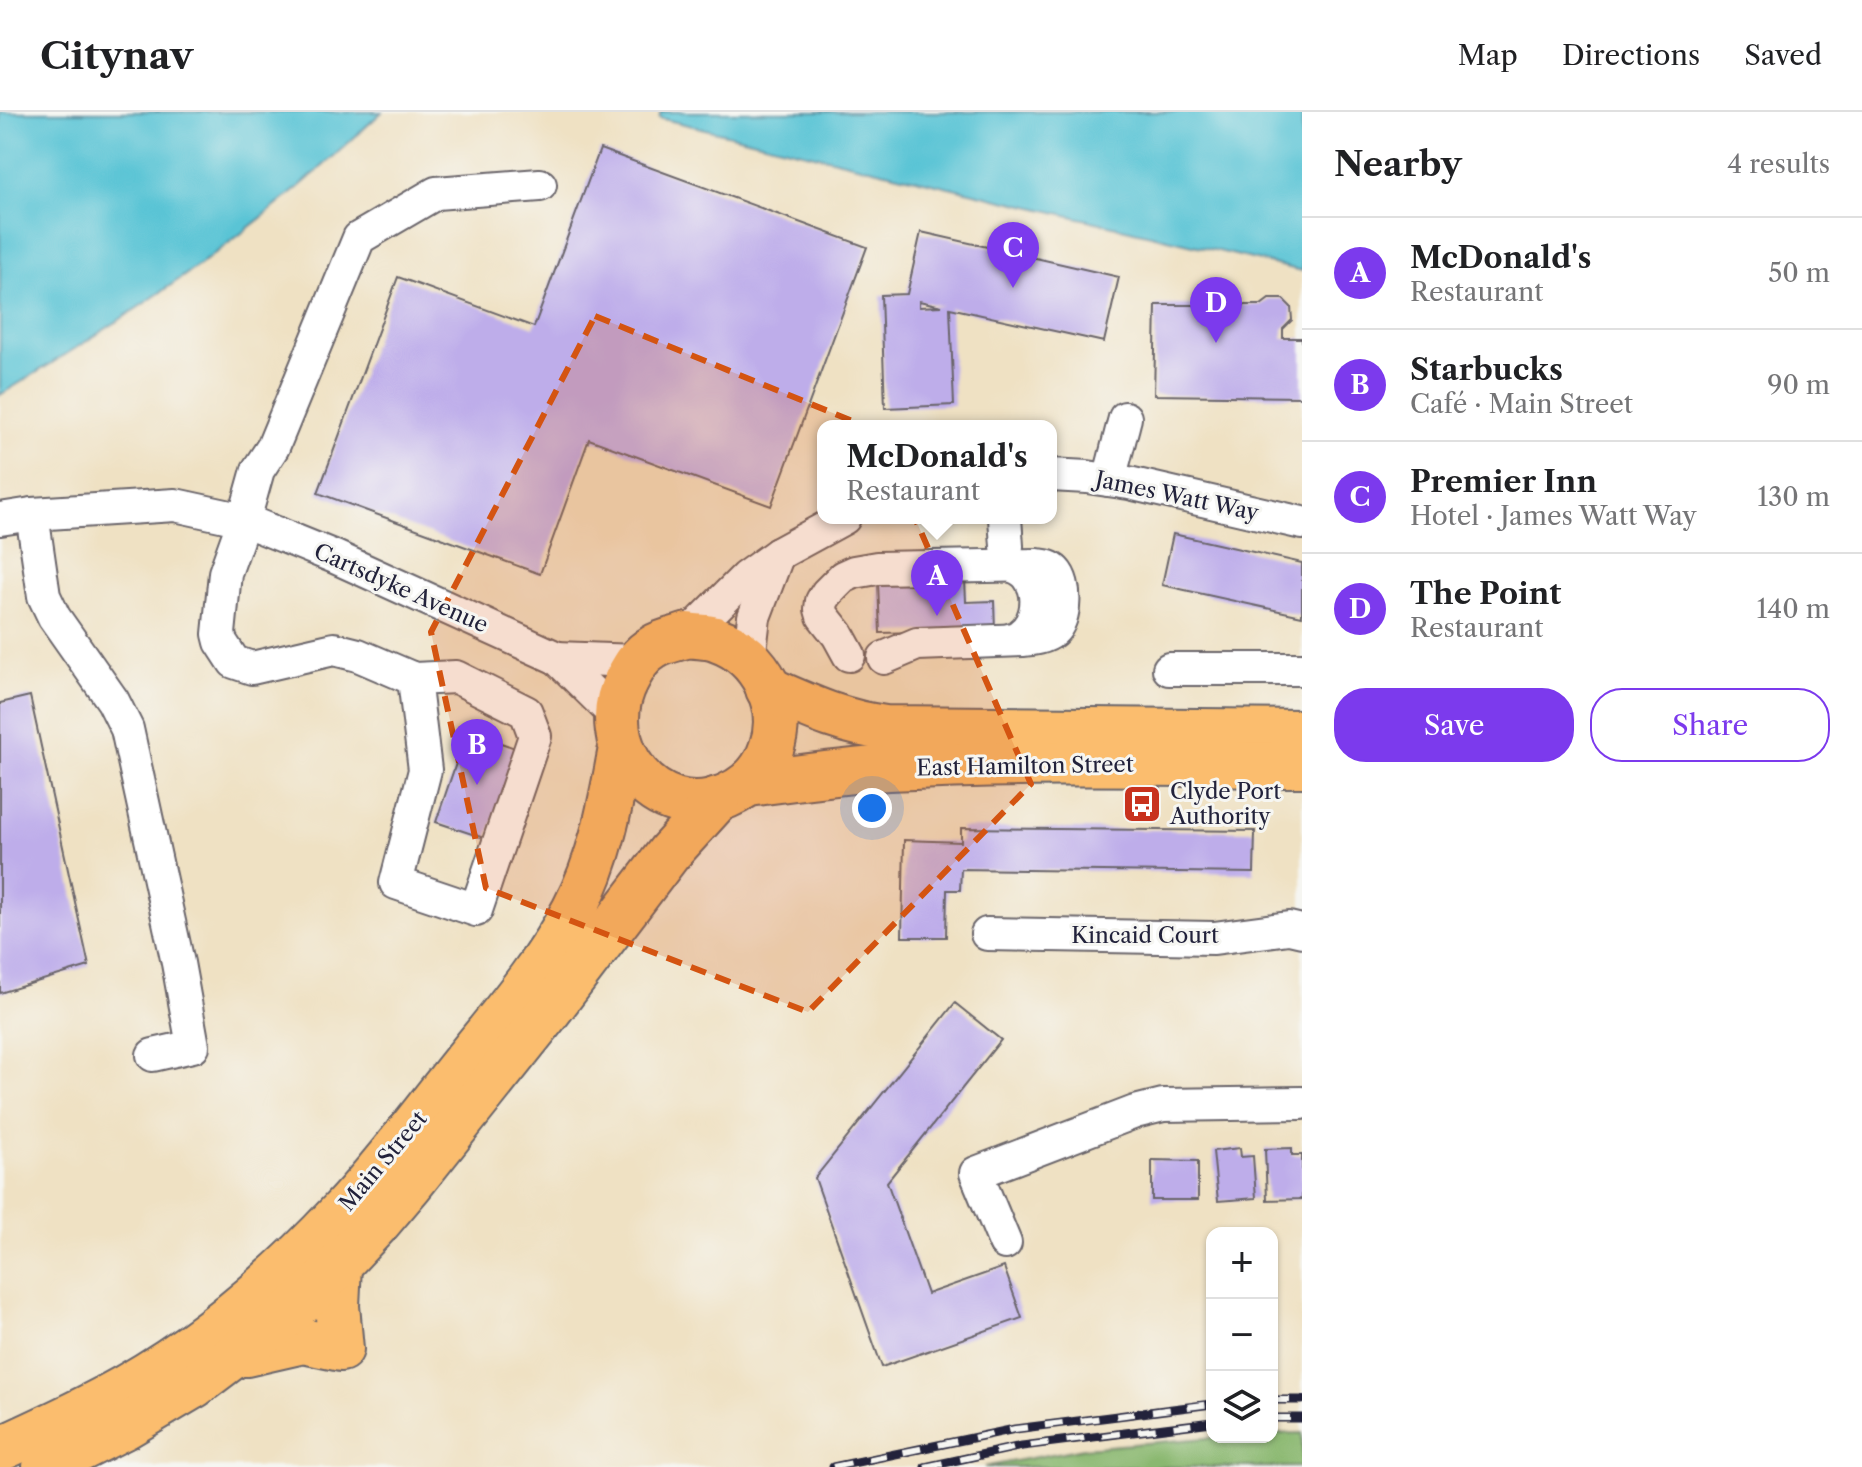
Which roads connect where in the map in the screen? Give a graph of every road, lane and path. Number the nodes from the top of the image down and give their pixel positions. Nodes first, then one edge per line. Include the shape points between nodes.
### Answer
1 (540, 185) dead end
2 (1125, 418) dead end
3 (1057, 476) edge
4 (1109, 480) junction
5 (32, 514) junction
6 (0, 519) edge
7 (244, 520) junction
8 (1302, 523) edge
9 (833, 524) edge
10 (1008, 543) edge
11 (778, 554) junction
12 (688, 635) junction
13 (849, 655) dead end
14 (557, 658) junction
15 (884, 658) dead end
16 (636, 661) junction
17 (1169, 669) dead end
18 (1302, 669) edge
19 (759, 674) junction
20 (414, 679) junction
21 (619, 732) junction
22 (1302, 732) edge
23 (1302, 765) edge
24 (734, 791) junction
25 (1302, 931) edge
26 (987, 934) dead end
27 (153, 1055) dead end
28 (1302, 1103) edge
29 (1005, 1243) dead end
30 (339, 1265) junction
31 (234, 1357) junction
32 (0, 1449) edge
33 (45, 1467) edge

1 - 7 street via 436,193 359,238 273,447 258,470
2 - 4 street
3 - 4 street, James Watt Way
4 - 8 street, James Watt Way
5 - 6 street, Cartsdyke Avenue
5 - 7 street, Cartsdyke Avenue via 175,505
5 - 27 street via 44,596 127,729 193,1046
7 - 14 street, Cartsdyke Avenue
7 - 20 street via 225,573 219,634 234,662 252,668 334,649
9 - 11 street
10 - 13 street via 843,577 827,593 821,609
10 - 15 street via 1054,570 1062,583 1063,606 1054,630 1035,639 917,644
11 - 12 street via 746,577
11 - 19 street via 754,617
12 - 16 highway via 655,646
12 - 19 highway via 733,647
14 - 16 street, Cartsdyke Avenue
14 - 21 street, Cartsdyke Avenue
16 - 21 highway via 621,690
17 - 18 street
19 - 22 highway, East Hamilton Street via 836,718 886,728
19 - 24 highway via 775,712 773,744 759,772
20 - 20 street via 425,770 396,883 476,910 535,736 526,712 456,677
21 - 24 highway via 627,762 659,793 705,802
21 - 32 highway, Main Street via 610,811 574,911 530,977 342,1212 270,1282 194,1344 106,1398
23 - 24 highway, East Hamilton Street via 885,768
24 - 30 highway, Main Street via 669,853 420,1173
25 - 26 street, Kincaid Court via 1289,928 1214,938
28 - 29 street via 1163,1105 976,1173
30 - 31 highway, Main Street
30 - 31 highway via 341,1349 303,1341
31 - 33 highway, Main Street via 150,1413

